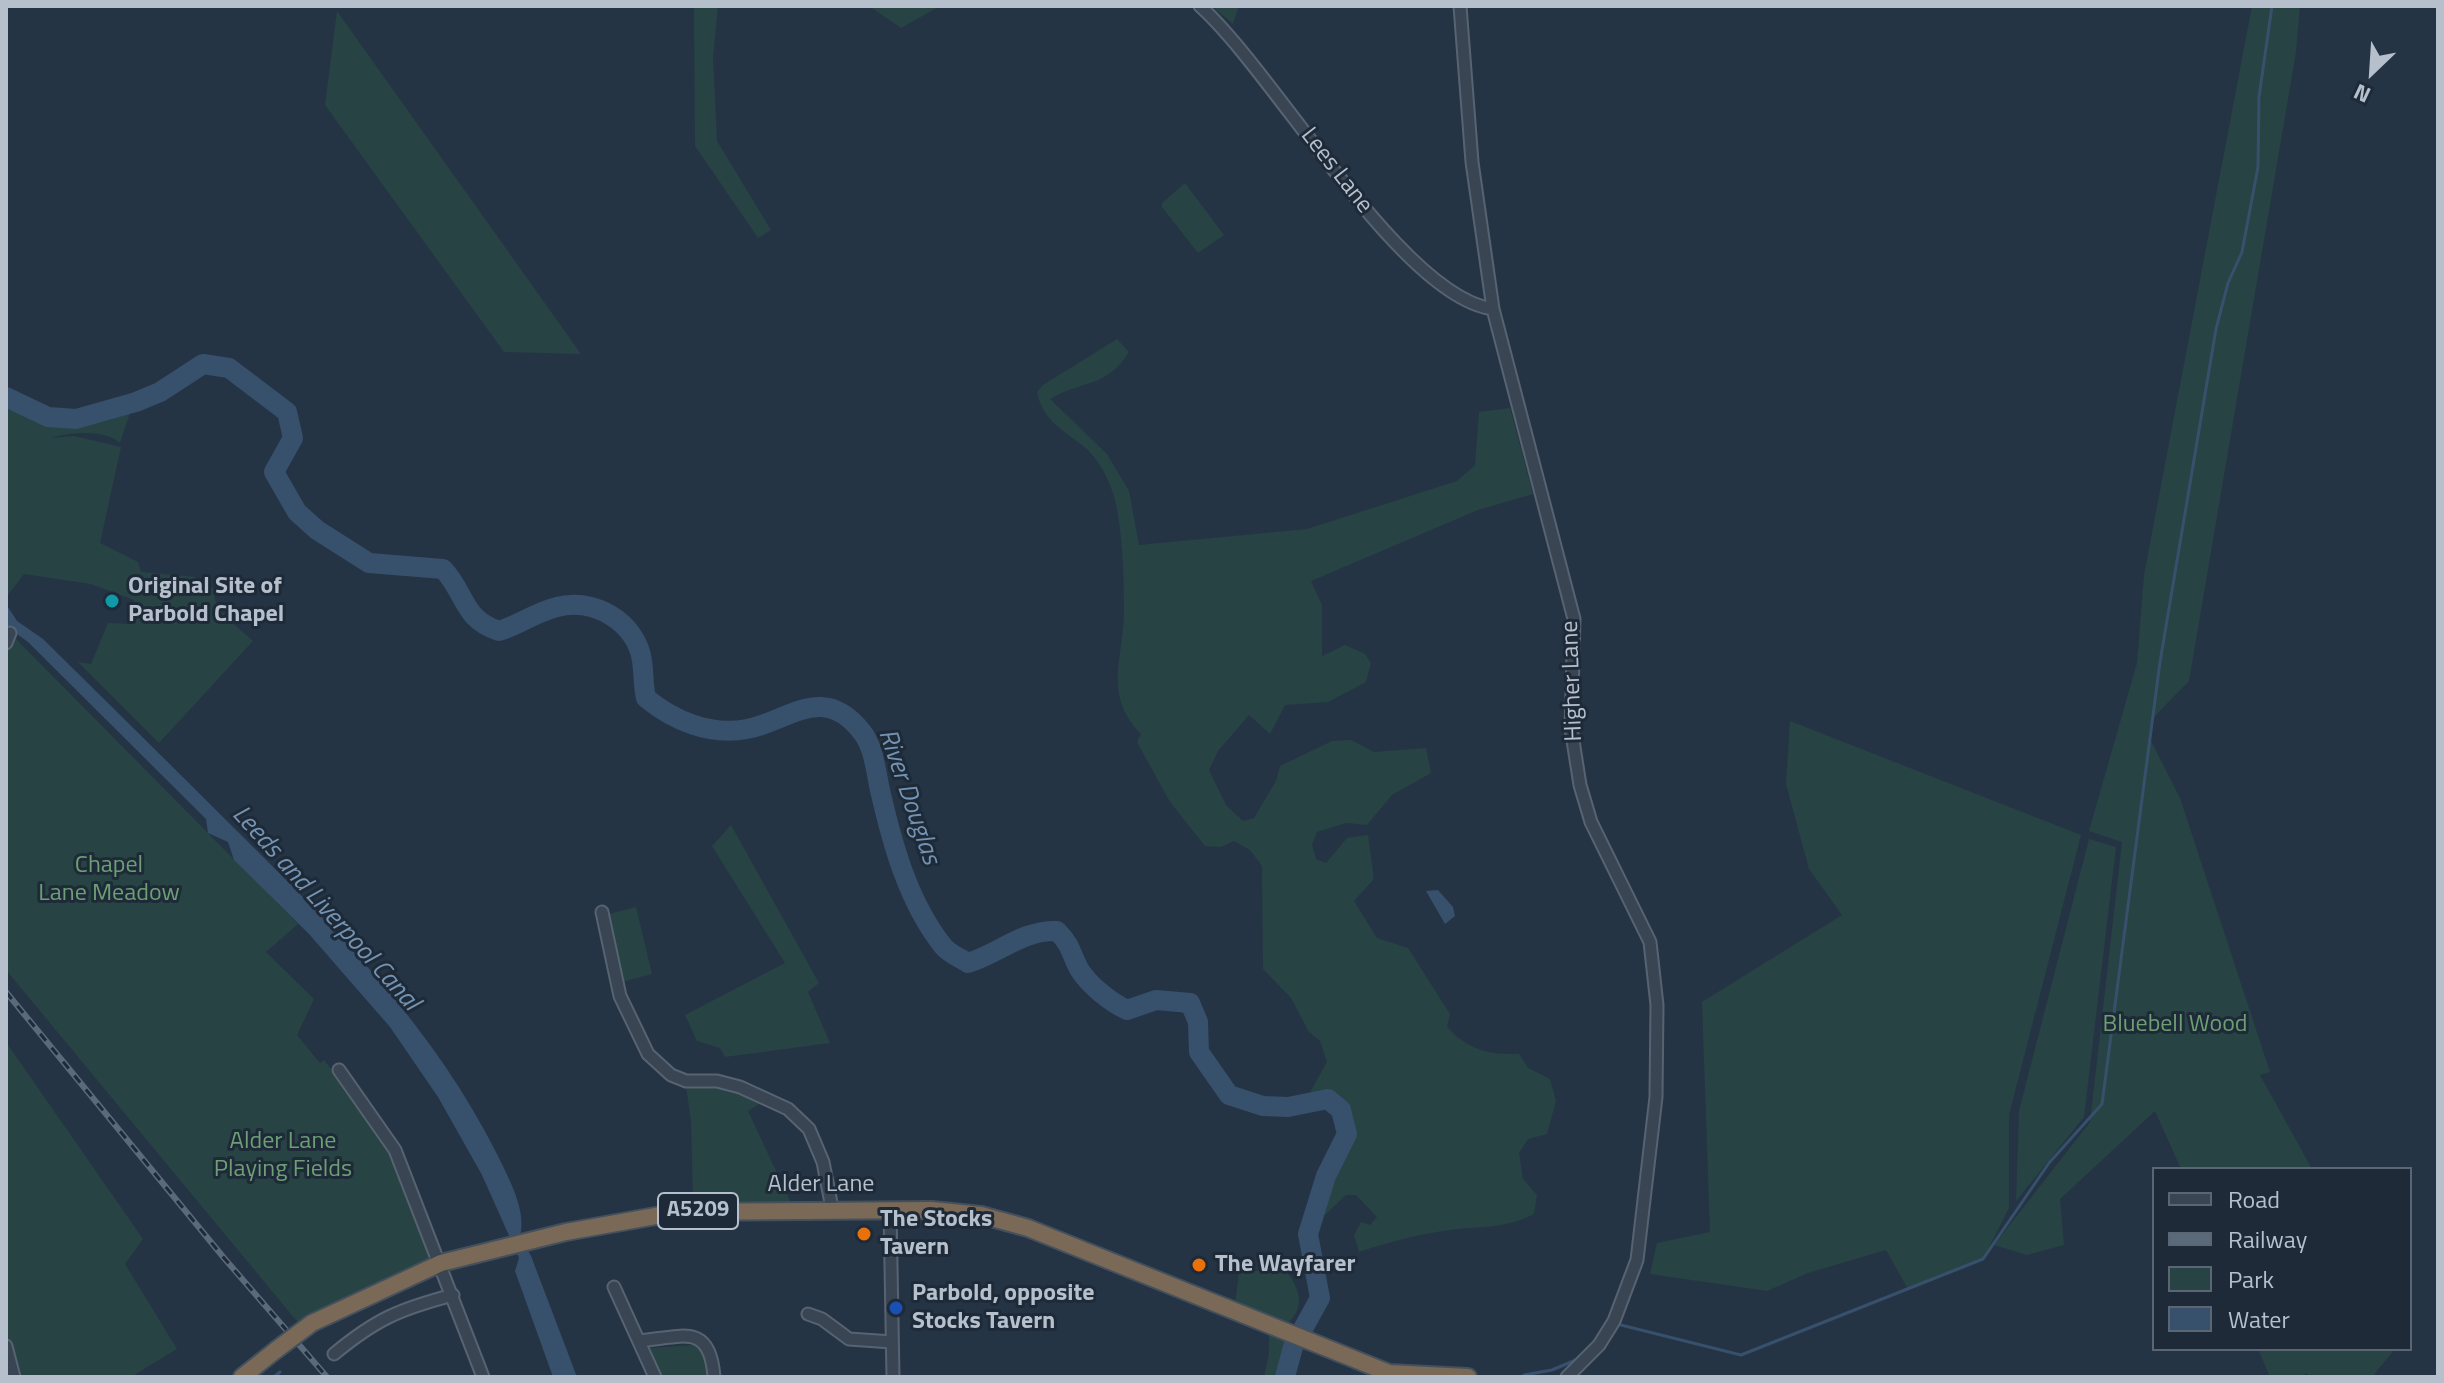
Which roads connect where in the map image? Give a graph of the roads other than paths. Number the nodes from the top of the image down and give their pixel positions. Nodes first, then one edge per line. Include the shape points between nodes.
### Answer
1 (1200, 6) edge
2 (1460, 6) edge
3 (1493, 309) junction
4 (602, 912) dead end
5 (339, 1070) dead end
6 (832, 1208) junction
7 (890, 1209) junction
8 (441, 1263) junction
9 (614, 1287) dead end
10 (453, 1295) junction
11 (808, 1314) dead end
12 (822, 1319) junction
13 (815, 1330) dead end
14 (639, 1341) junction
15 (892, 1342) junction
16 (6, 1346) edge
17 (334, 1354) dead end
18 (1408, 1376) edge
19 (14, 1377) edge
20 (242, 1377) edge
21 (483, 1377) edge
22 (655, 1377) edge
23 (714, 1377) edge
24 (893, 1377) edge
25 (1468, 1377) edge
26 (1567, 1377) edge

1 - 3 street, Lees Lane via 1266,78 1385,233 1455,296
2 - 3 street, Higher Lane via 1472,162
3 - 26 street, Higher Lane via 1574,619 1571,728 1580,785 1591,822 1650,942 1657,1005 1656,1097 1637,1260 1614,1321
4 - 6 street via 620,996 648,1054 686,1081 740,1087 788,1109 809,1129 823,1162
5 - 8 street via 395,1150
6 - 7 highway, Alder Lane / A5209
6 - 8 highway, Alder Lane / A5209 via 678,1212
7 - 15 street
7 - 18 highway, Alder Lane / A5209 via 957,1211 1028,1228 1308,1343
8 - 10 street
8 - 20 highway, Alder Lane / A5209, bridge via 312,1323
9 - 14 street
10 - 17 street via 400,1308
10 - 21 street
11 - 12 street
12 - 13 street
12 - 15 street via 849,1339
14 - 22 street
14 - 23 street via 694,1336 712,1353
15 - 24 street
16 - 19 street
18 - 25 highway, A5209

